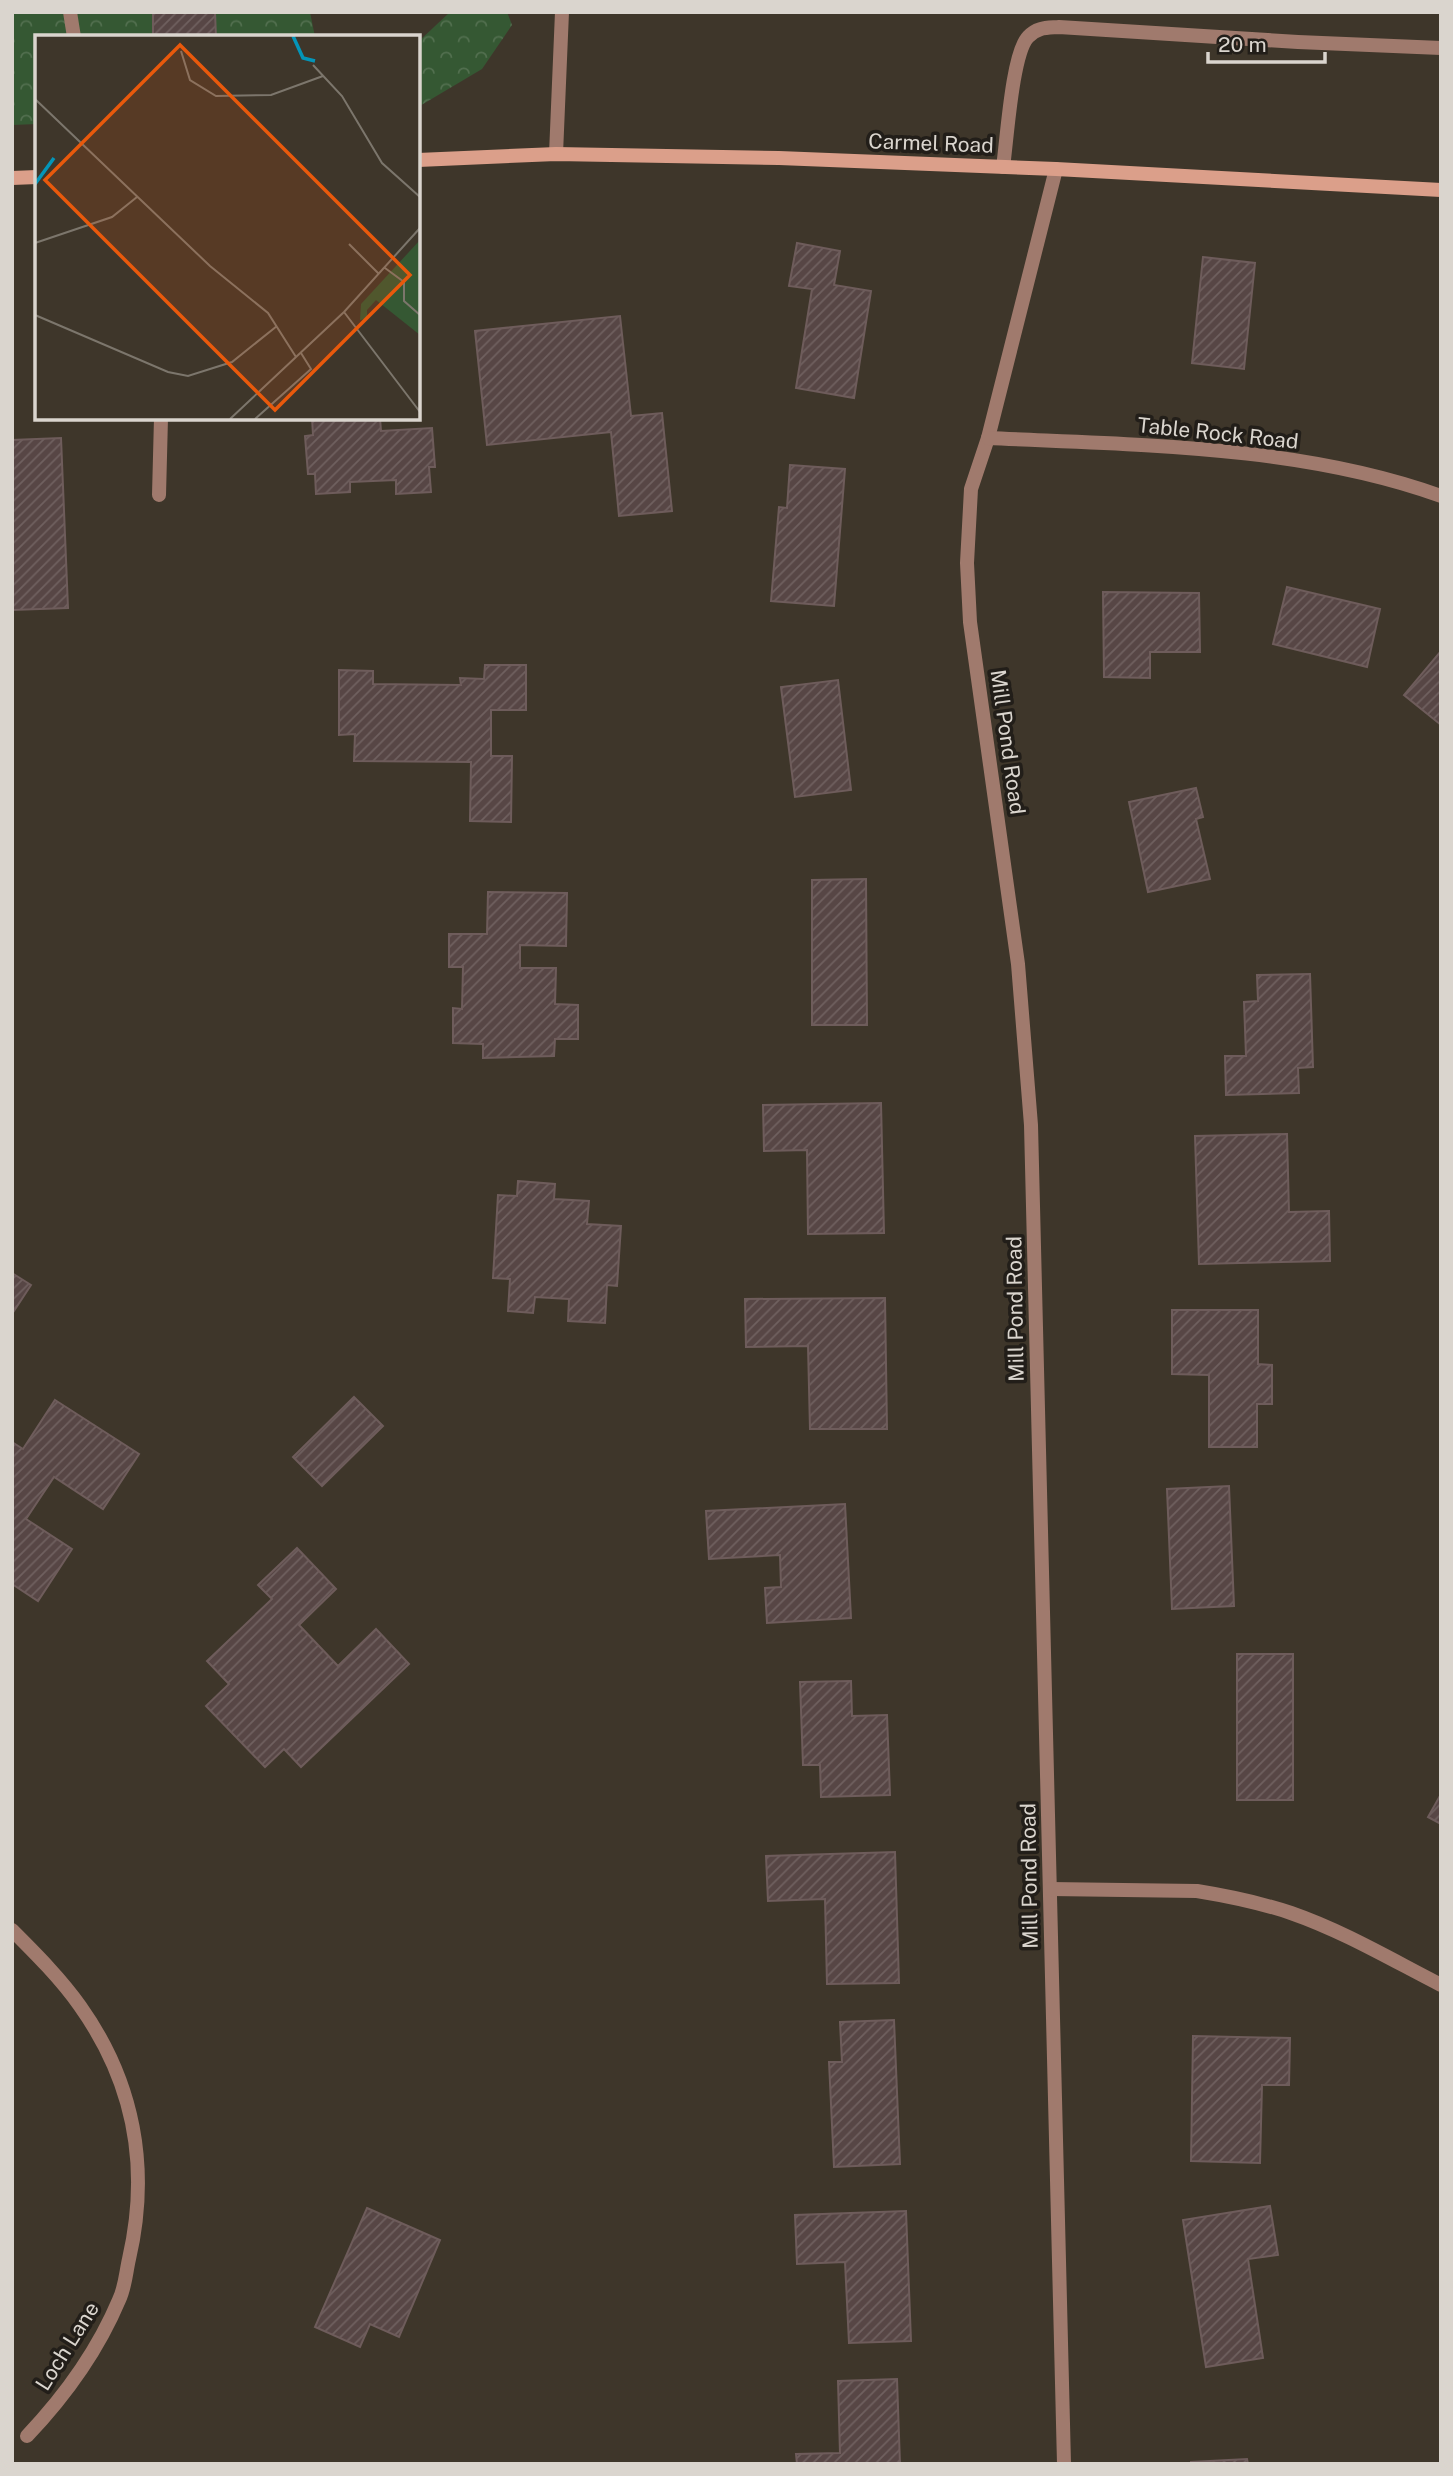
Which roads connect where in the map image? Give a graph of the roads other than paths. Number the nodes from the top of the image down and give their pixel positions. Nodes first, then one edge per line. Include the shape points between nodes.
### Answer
1 (70, 12) edge
2 (562, 12) edge
3 (74, 35) edge
4 (1441, 48) edge
5 (556, 154) junction
6 (420, 160) edge
7 (1003, 167) junction
8 (1056, 169) junction
9 (35, 177) edge
10 (12, 178) edge
11 (1441, 190) edge
12 (161, 420) edge
13 (988, 439) junction
14 (159, 495) dead end
15 (1441, 495) edge
16 (1050, 1889) junction
17 (12, 1930) edge
18 (1441, 1985) edge
19 (27, 2436) dead end
20 (1064, 2464) edge

1 - 3 street
2 - 5 street
4 - 7 street via 1039,29 1027,38 1021,51
5 - 6 main road, Carmel Road
5 - 7 main road, Carmel Road
7 - 8 main road, Carmel Road
8 - 11 main road, Carmel Road
8 - 13 street, Mill Pond Road
9 - 10 main road
12 - 14 street
13 - 15 street, Table Rock Road via 1241,452 1355,471
13 - 16 street, Mill Pond Road via 971,489 967,563 970,622 1018,964 1031,1125
16 - 18 street via 1216,1894 1291,1913
16 - 20 street, Mill Pond Road
17 - 19 street, Loch Lane via 80,2006 103,2046 134,2127 139,2168 136,2232 121,2298 97,2345

